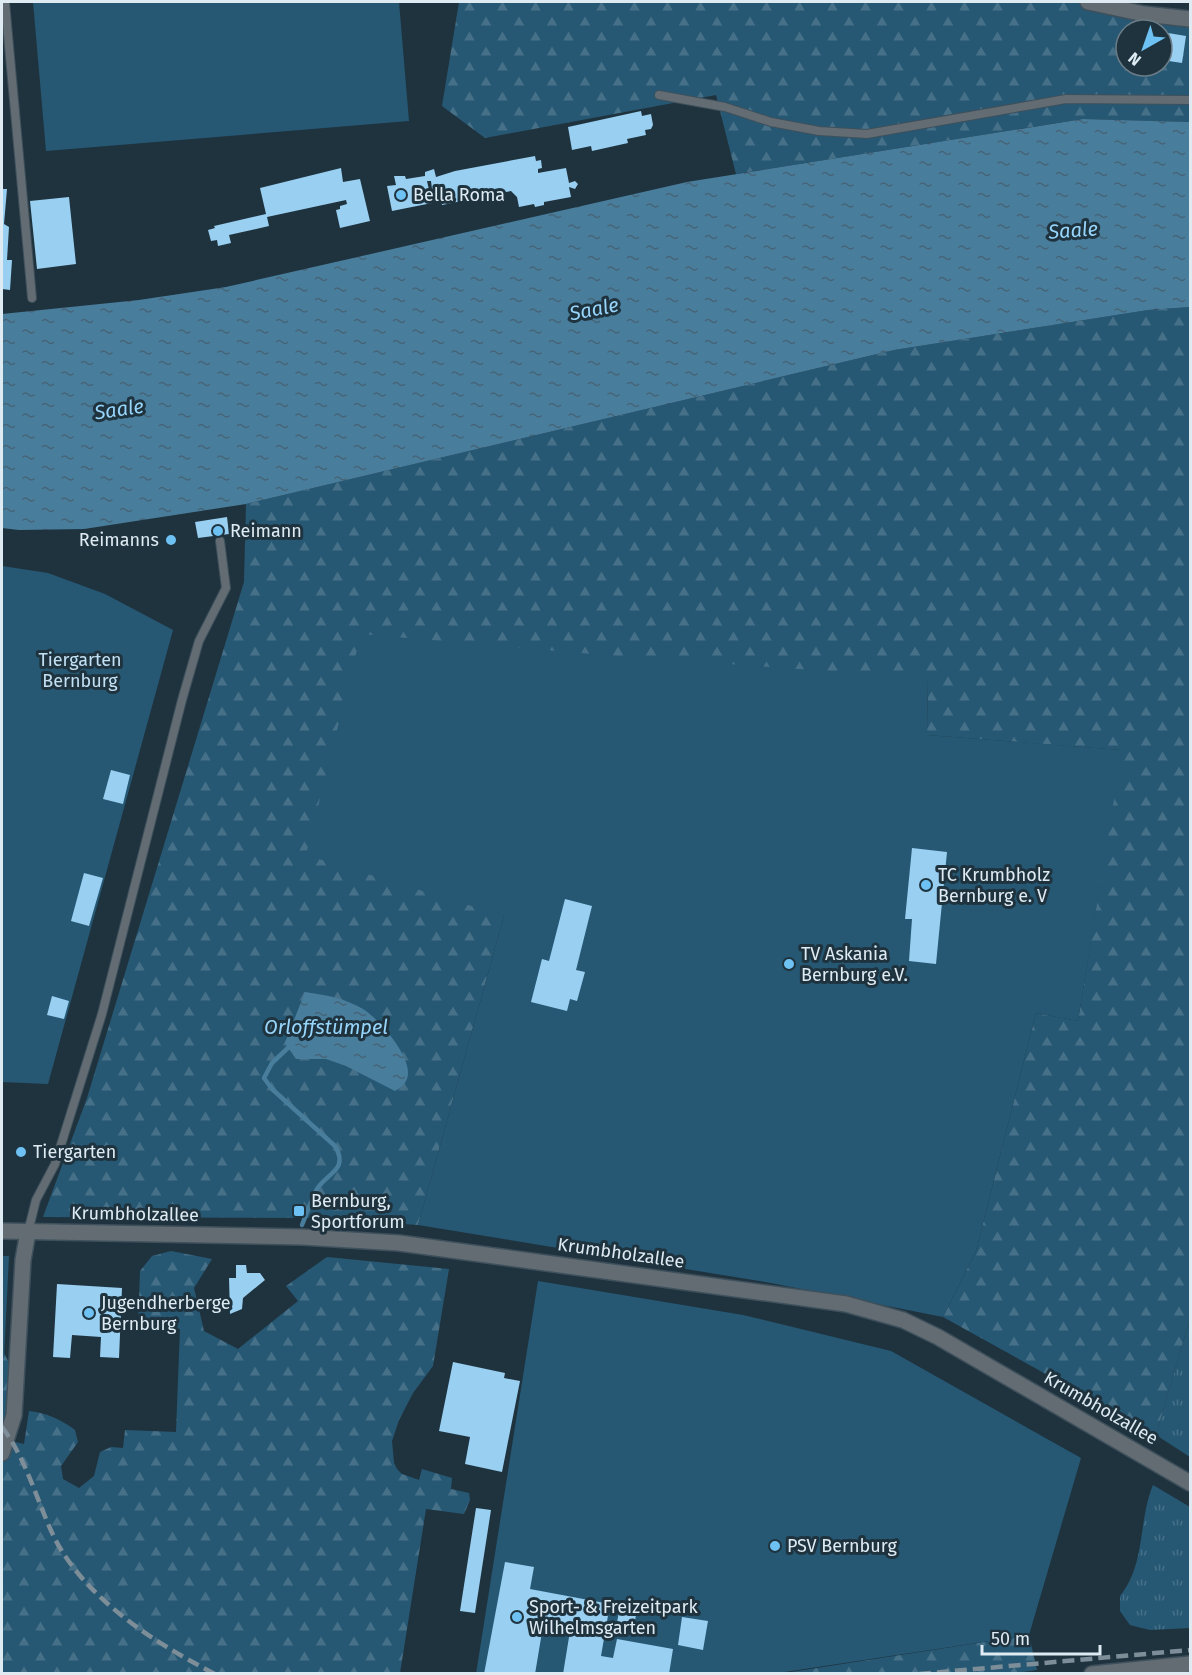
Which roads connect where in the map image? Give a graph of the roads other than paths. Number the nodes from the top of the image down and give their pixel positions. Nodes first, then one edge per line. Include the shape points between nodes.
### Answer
1 (5, 2) edge
2 (1092, 2) edge
3 (1191, 19) edge
4 (659, 95) dead end
5 (1191, 100) edge
6 (32, 298) dead end
7 (220, 541) dead end
8 (2, 1231) edge
9 (28, 1232) junction
10 (2, 1452) edge
11 (1191, 1483) edge
12 (1191, 1664) edge
13 (1092, 1674) edge

1 - 6 lane
2 - 3 street via 1144,14
4 - 5 lane via 725,107 809,130 867,134 1066,99
7 - 9 lane via 226,588 199,641 102,1014 55,1164 36,1200
8 - 9 street, Krumbholzallee
9 - 10 street via 14,1415
9 - 11 street, Krumbholzallee via 302,1237 396,1243 846,1304 903,1320 938,1337
12 - 13 street

